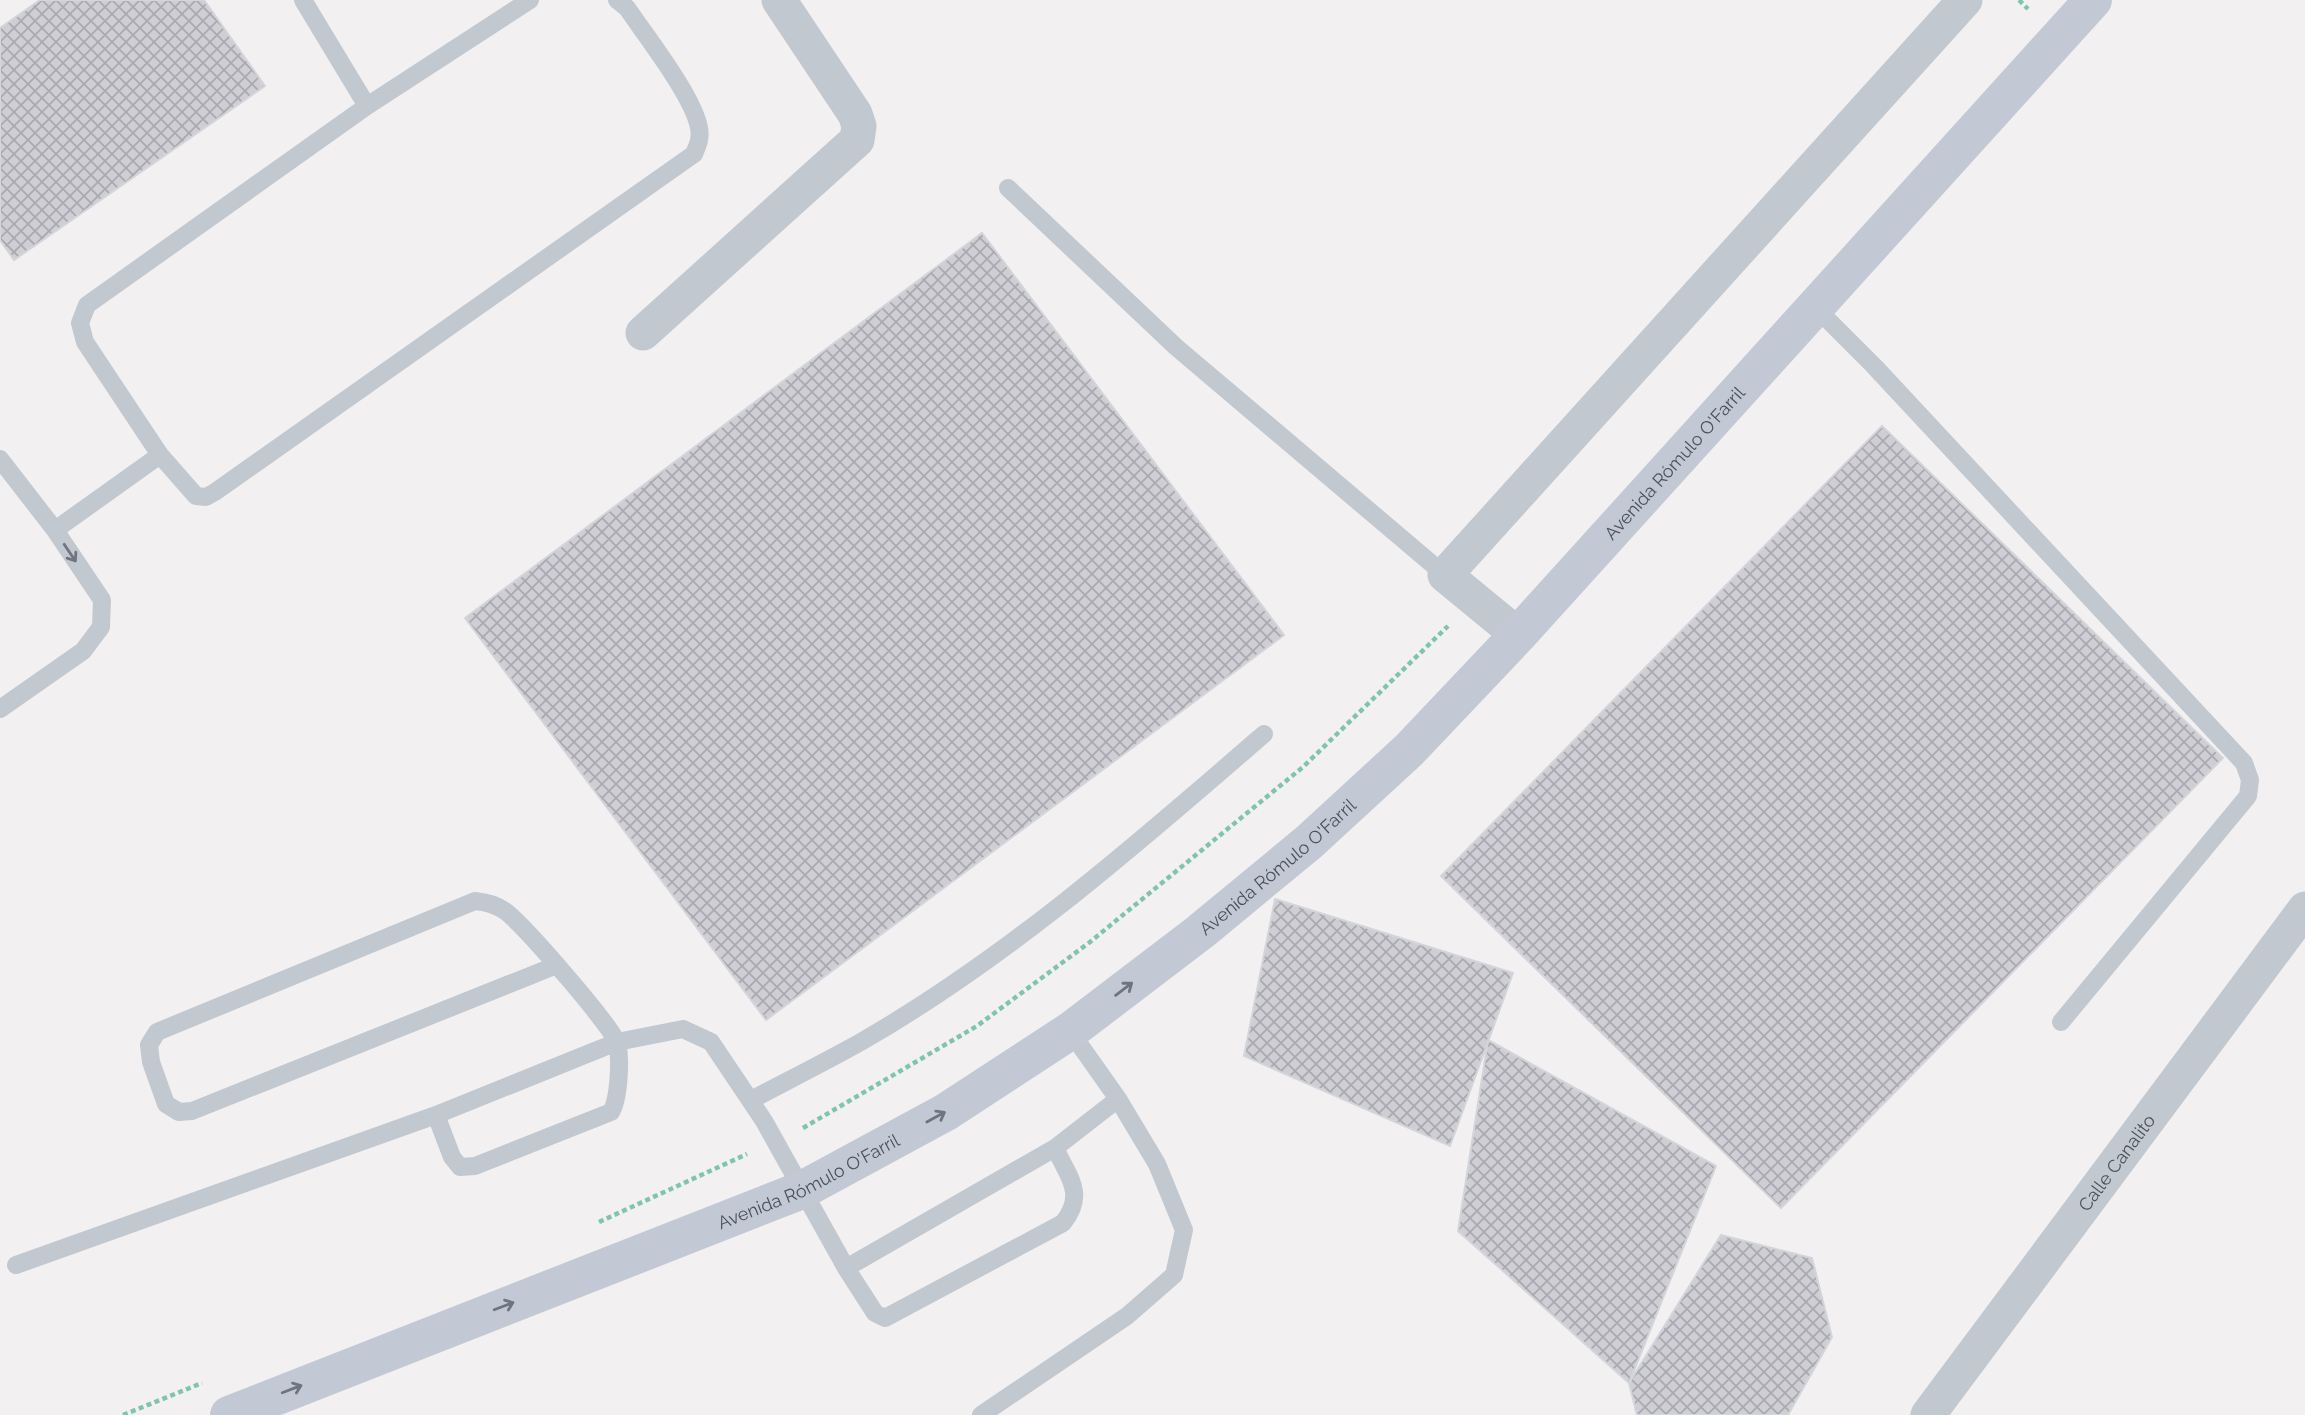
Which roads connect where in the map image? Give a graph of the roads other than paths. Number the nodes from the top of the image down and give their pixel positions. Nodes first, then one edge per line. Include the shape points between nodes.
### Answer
1 (303, 0) edge
2 (530, 0) edge
3 (617, 0) edge
4 (779, 0) edge
5 (1965, 0) edge
6 (2093, 0) edge
7 (367, 106) junction
8 (1009, 188) dead end
9 (1815, 307) junction
10 (643, 333) dead end
11 (160, 455) junction
12 (0, 459) edge
13 (55, 530) junction
14 (1445, 575) junction
15 (1518, 635) junction
16 (0, 709) edge
17 (1264, 734) dead end
18 (2305, 909) edge
19 (557, 965) junction
20 (2061, 1022) dead end
21 (1070, 1031) junction
22 (617, 1042) junction
23 (1118, 1099) junction
24 (751, 1100) junction
25 (436, 1115) junction
26 (1055, 1148) junction
27 (802, 1190) junction
28 (16, 1265) dead end
29 (846, 1268) junction
30 (229, 1415) edge
31 (981, 1415) edge
32 (1928, 1415) edge

1 - 7 lane
2 - 7 lane
3 - 11 lane via 681,89 699,126 700,141 694,154 215,492 196,496
4 - 10 street via 855,114 857,139
5 - 14 street
6 - 9 street, Avenida Rómulo O'Farril
7 - 11 lane via 87,306 80,323 85,342
8 - 14 lane via 1176,346
9 - 15 street, Avenida Rómulo O'Farril
9 - 20 lane via 2244,763 2250,780 2248,796
11 - 13 lane
12 - 13 lane
13 -> 16 lane via 102,600 101,627 83,651
14 - 15 street
21 -> 15 street, Avenida Rómulo O'Farril via 1309,842 1409,750
17 - 24 lane via 1062,904 860,1042
18 - 32 street, Calle Canalito
19 - 19 lane via 192,1111 179,1112 166,1104 151,1062 149,1045 157,1032 475,901 492,903 506,912
19 - 22 lane
21 - 23 lane
27 -> 21 street, Avenida Rómulo O'Farril via 946,1112
22 - 24 lane via 683,1029 695,1032 711,1042
22 - 25 lane
22 - 25 lane via 617,1102 611,1112 475,1166 460,1167
23 - 26 lane
23 - 31 lane via 1157,1164 1184,1230 1174,1275 1126,1316
24 - 27 lane
25 - 28 lane
26 - 29 lane
26 - 29 lane via 1075,1193 1075,1208 1063,1223 885,1318 875,1313
27 - 29 lane
30 -> 27 street, Avenida Rómulo O'Farril

